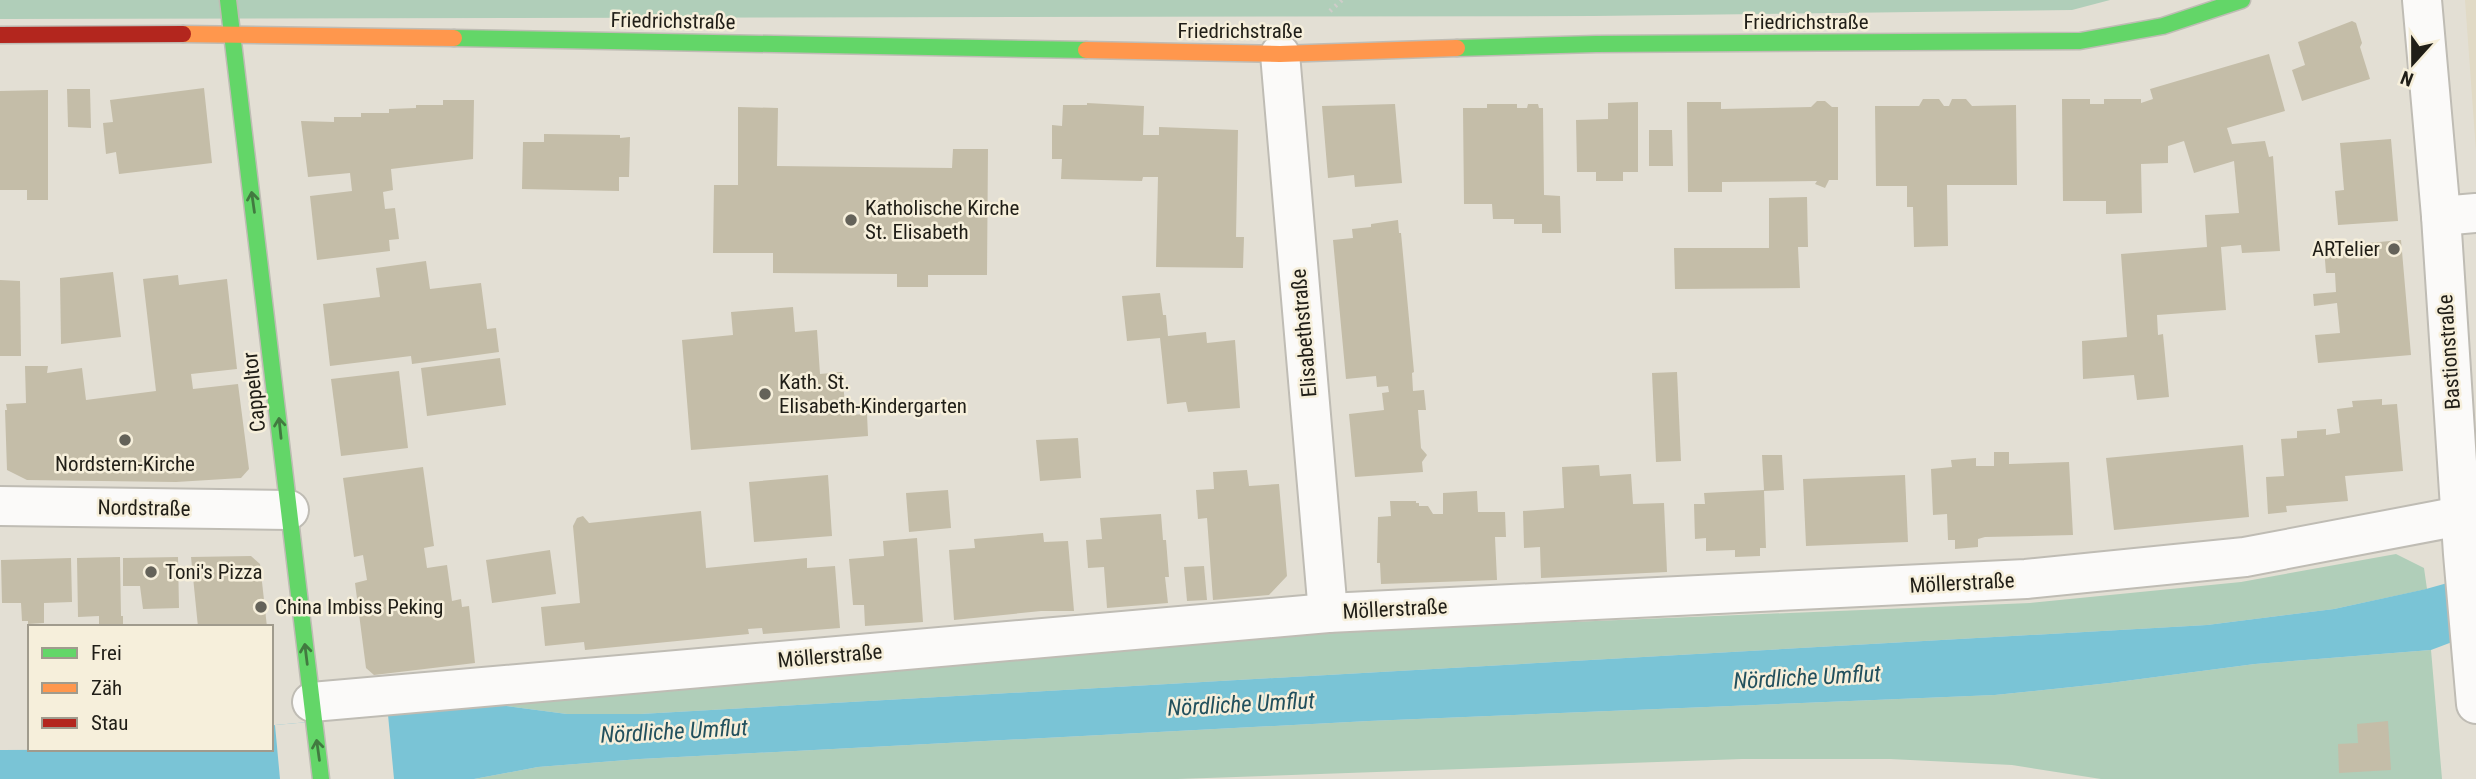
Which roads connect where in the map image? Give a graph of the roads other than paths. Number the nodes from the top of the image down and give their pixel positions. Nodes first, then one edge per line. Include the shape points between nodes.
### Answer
1 (228, 0) edge
2 (2242, 0) edge
3 (2422, 0) edge
4 (232, 34) junction
5 (0, 35) edge
6 (1280, 54) junction
7 (2459, 215) edge
8 (0, 506) edge
9 (289, 510) junction
10 (2467, 528) edge
11 (1328, 613) junction
12 (2476, 704) edge
13 (313, 712) junction
14 (321, 779) edge

1 - 4 street, Cappeltor
2 - 6 street, Friedrichstraße via 2164,26 2080,41 1597,44
3 - 7 street, Bastionstraße
4 - 5 street, Friedrichstraße
4 - 6 street, Friedrichstraße
9 -> 4 street, Cappeltor
6 - 11 street, Elisabethstraße
7 - 10 street, Bastionstraße
8 - 9 street, Nordstraße
13 -> 9 street, Cappeltor
10 - 11 street, Möllerstraße via 2026,579
10 - 12 street, Bastionstraße
11 - 13 street, Möllerstraße
14 -> 13 street, Cappeltor

